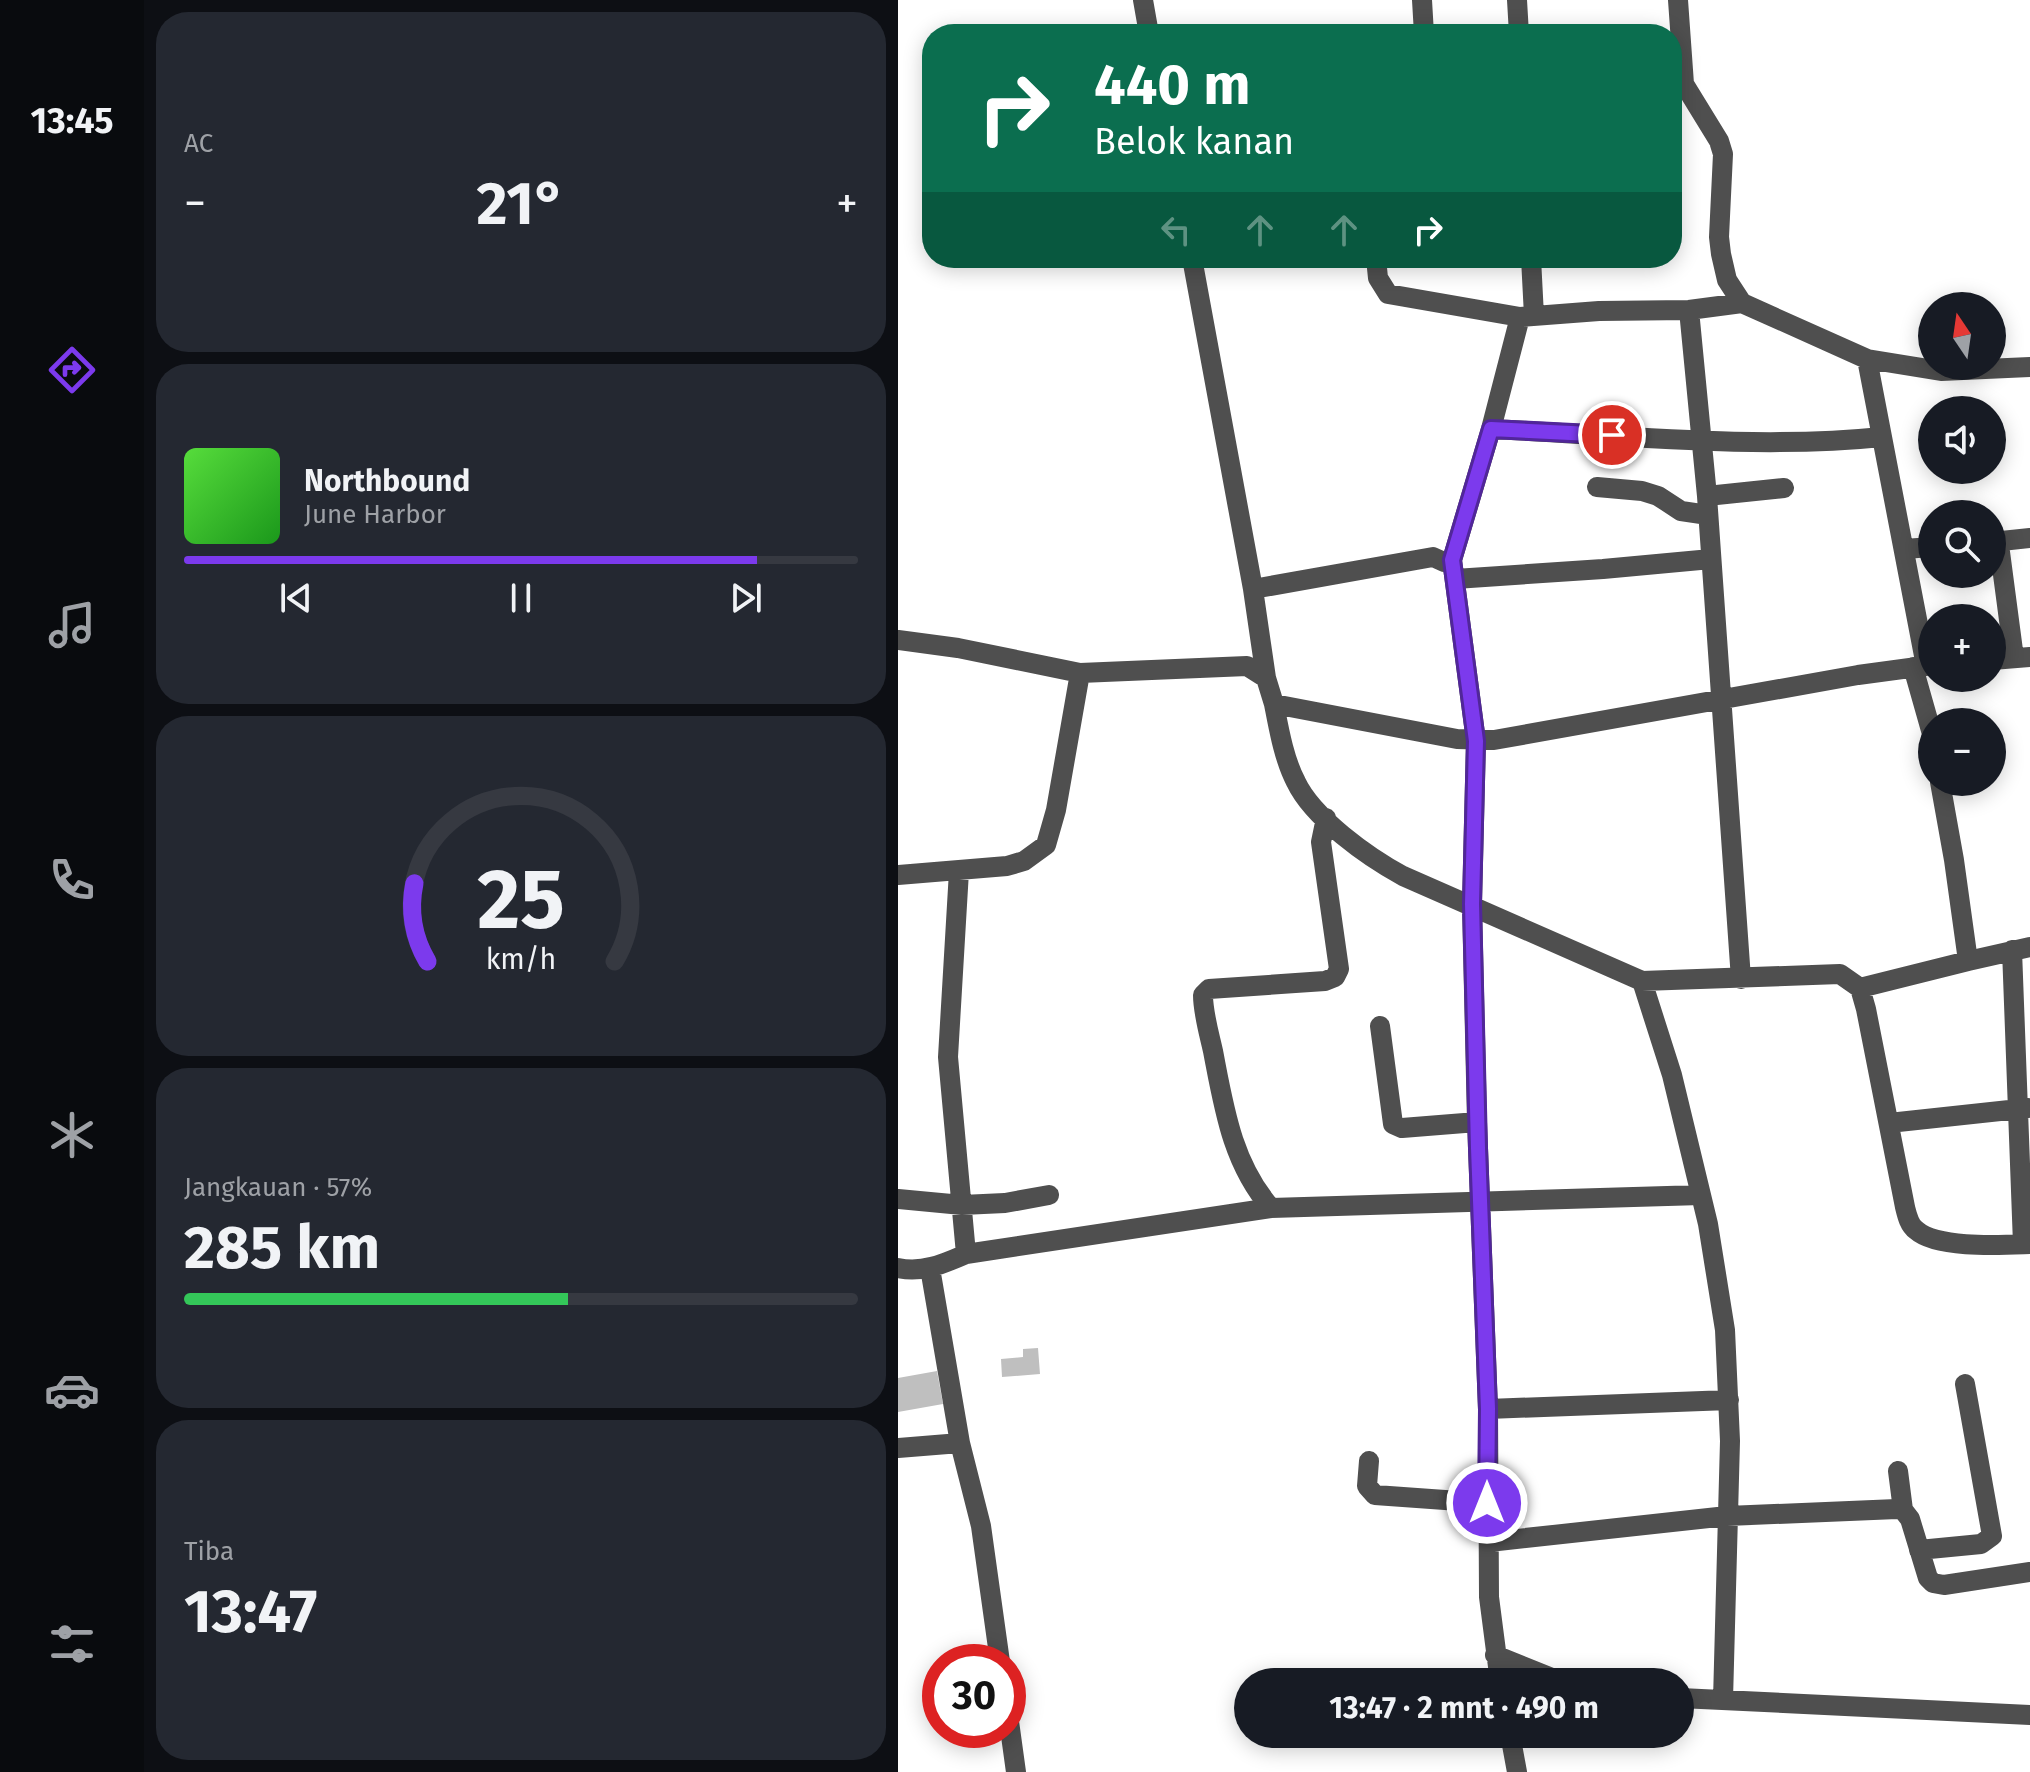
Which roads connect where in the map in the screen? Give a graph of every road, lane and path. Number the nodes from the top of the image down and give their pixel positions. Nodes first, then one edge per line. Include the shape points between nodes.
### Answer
1 (1143, 0) edge
2 (1422, 0) edge
3 (1517, 0) edge
4 (1678, 0) edge
5 (1147, 24) edge
6 (1423, 24) edge
7 (1518, 24) edge
8 (1678, 24) edge
9 (1682, 90) edge
10 (1194, 268) edge
11 (1377, 268) edge
12 (1530, 268) edge
13 (1742, 303) junction
14 (1689, 310) junction
15 (1527, 316) junction
16 (1867, 359) junction
17 (2030, 367) edge
18 (1491, 429) junction
19 (1882, 437) junction
20 (1702, 439) junction
21 (1597, 487) dead end
22 (1784, 488) dead end
23 (1707, 506) junction
24 (2030, 538) edge
25 (2006, 544) edge
26 (1918, 548) edge
27 (1904, 549) junction
28 (1711, 559) junction
29 (1454, 570) junction
30 (2006, 588) edge
31 (1253, 589) junction
32 (1918, 631) edge
33 (898, 640) edge
34 (1262, 651) junction
35 (2022, 658) edge
36 (1247, 666) junction
37 (1918, 667) edge
38 (1080, 673) junction
39 (1266, 678) junction
40 (1721, 699) junction
41 (1274, 704) junction
42 (1476, 741) junction
43 (1943, 796) edge
44 (1326, 818) junction
45 (959, 871) junction
46 (898, 875) edge
47 (1472, 904) junction
48 (2021, 949) edge
49 (1968, 961) junction
50 (1741, 979) junction
51 (1642, 981) junction
52 (1860, 988) junction
53 (1380, 1026) dead end
54 (2023, 1108) edge
55 (1477, 1122) junction
56 (1889, 1123) junction
57 (1049, 1195) dead end
58 (1701, 1195) junction
59 (898, 1199) edge
60 (1479, 1200) junction
61 (962, 1205) junction
62 (1271, 1208) junction
63 (2026, 1244) edge
64 (966, 1254) junction
65 (898, 1268) edge
66 (930, 1268) junction
67 (1965, 1384) dead end
68 (1729, 1400) junction
69 (1488, 1409) junction
70 (960, 1443) junction
71 (898, 1448) edge
72 (1369, 1461) dead end
73 (1898, 1471) dead end
74 (1487, 1503) junction
75 (1903, 1510) junction
76 (1727, 1516) junction
77 (1489, 1542) junction
78 (1919, 1550) junction
79 (2030, 1572) edge
80 (997, 1644) edge
81 (1495, 1655) junction
82 (1497, 1668) edge
83 (1527, 1668) edge
84 (1694, 1699) edge
85 (1723, 1700) junction
86 (2030, 1715) edge
87 (1013, 1748) edge
88 (1513, 1748) edge
89 (1016, 1772) edge
90 (1517, 1772) edge

1 - 5 street
2 - 6 street
3 - 7 street
4 - 8 street
9 - 13 street via 1723,154 1720,245 1727,280
10 - 31 street
11 - 15 street via 1388,294
12 - 15 street
13 - 14 street
13 - 16 street
14 - 15 street
14 - 20 street
15 - 18 street
16 - 17 street via 1941,371
16 - 19 street
18 - 20 street
18 - 29 street
19 - 20 street via 1838,442
19 - 27 street
20 - 23 street
21 - 23 street via 1642,491 1681,511
22 - 23 street
23 - 28 street
24 - 25 street
26 - 27 street
27 - 32 street
28 - 29 street
28 - 40 street
29 - 31 street via 1433,557
29 - 42 street
30 - 35 street
31 - 34 street
33 - 38 street
34 - 36 street
34 - 39 street
36 - 38 street
36 - 39 street
37 - 40 street
38 - 45 street via 1046,845 1024,861
39 - 41 street
40 - 42 street
40 - 50 street
41 - 42 street
41 - 44 street via 1296,784
42 - 47 street
43 - 49 street
44 - 47 street via 1383,865
44 - 62 street via 1321,842 1339,969 1335,977 1209,989 1203,995 1234,1146 1247,1176
45 - 46 street
45 - 61 street via 948,1057
47 - 51 street
47 - 55 street
48 - 49 street
48 - 54 street
49 - 52 street
50 - 51 street
50 - 52 street via 1840,974
51 - 58 street
52 - 56 street
53 - 55 street via 1396,1127
54 - 56 street
54 - 63 street
55 - 60 street
56 - 63 street via 1905,1207 1916,1230 1951,1242
57 - 61 street
58 - 60 street
58 - 68 street via 1725,1330
59 - 61 street
60 - 62 street
60 - 69 street
61 - 64 street
62 - 64 street
64 - 66 street
65 - 66 street
66 - 70 street
67 - 78 street via 1992,1536 1981,1544
68 - 69 street
68 - 76 street
69 - 74 street
70 - 71 street
70 - 80 street via 981,1526
72 - 74 street via 1367,1486 1375,1495
73 - 75 street
74 - 77 street
75 - 76 street
75 - 78 street
76 - 77 street
76 - 85 street
77 - 81 street
78 - 79 street via 1937,1585
81 - 82 street
81 - 83 street
84 - 85 street
85 - 86 street
87 - 89 street
88 - 90 street

